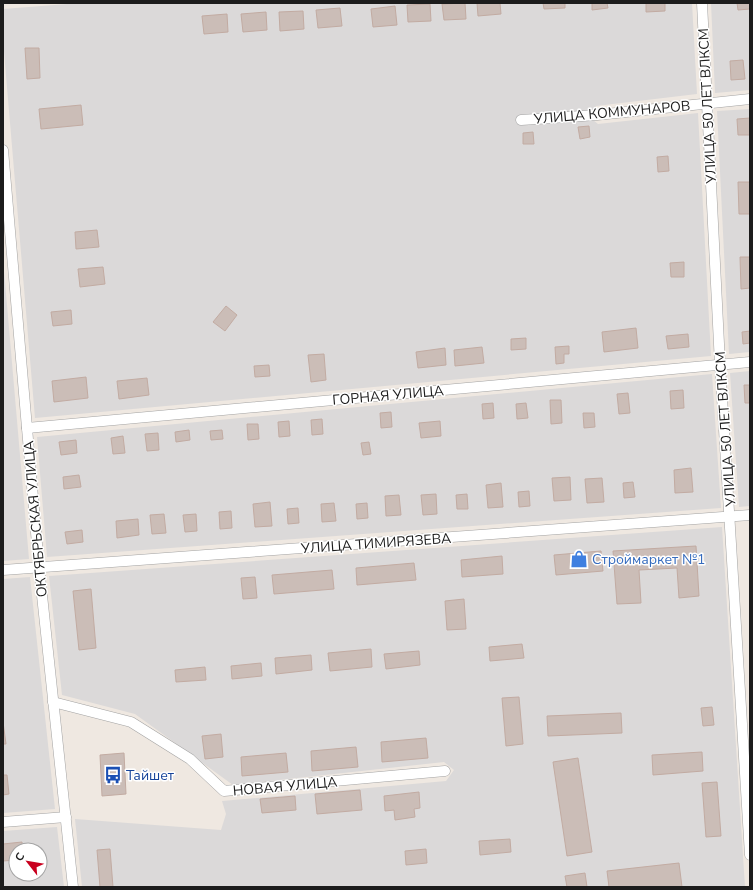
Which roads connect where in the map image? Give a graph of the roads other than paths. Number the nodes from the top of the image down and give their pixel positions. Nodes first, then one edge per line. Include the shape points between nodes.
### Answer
1 (702, 3) edge
2 (750, 99) edge
3 (707, 102) junction
4 (521, 120) dead end
5 (3, 150) edge
6 (750, 362) edge
7 (720, 364) junction
8 (27, 428) junction
9 (750, 515) edge
10 (731, 517) junction
11 (39, 567) junction
12 (3, 570) edge
13 (53, 702) junction
14 (445, 771) dead end
15 (66, 817) junction
16 (3, 822) edge
17 (750, 855) edge
18 (73, 887) edge

1 - 3 street, УЛИЦА 50 ЛЕТ ВЛКСМ
2 - 3 street, УЛИЦА КОММУНАРОВ
3 - 4 street, УЛИЦА КОММУНАРОВ via 597,115
3 - 7 street, УЛИЦА 50 ЛЕТ ВЛКСМ
5 - 8 street, ОКТЯБРЬСКАЯ УЛИЦА
6 - 7 street, ГОРНАЯ УЛИЦА
7 - 8 street, ГОРНАЯ УЛИЦА
7 - 10 street, УЛИЦА 50 ЛЕТ ВЛКСМ
8 - 11 street, ОКТЯБРЬСКАЯ УЛИЦА
9 - 10 street, УЛИЦА ТИМИРЯЗЕВА
10 - 11 street, УЛИЦА ТИМИРЯЗЕВА
10 - 17 street, УЛИЦА 50 ЛЕТ ВЛКСМ
11 - 12 street, УЛИЦА ТИМИРЯЗЕВА
11 - 13 street, ОКТЯБРЬСКАЯ УЛИЦА
13 - 14 street, НОВАЯ УЛИЦА via 131,722 190,759 224,791
13 - 15 street, ОКТЯБРЬСКАЯ УЛИЦА
15 - 16 street
15 - 18 street, ОКТЯБРЬСКАЯ УЛИЦА

